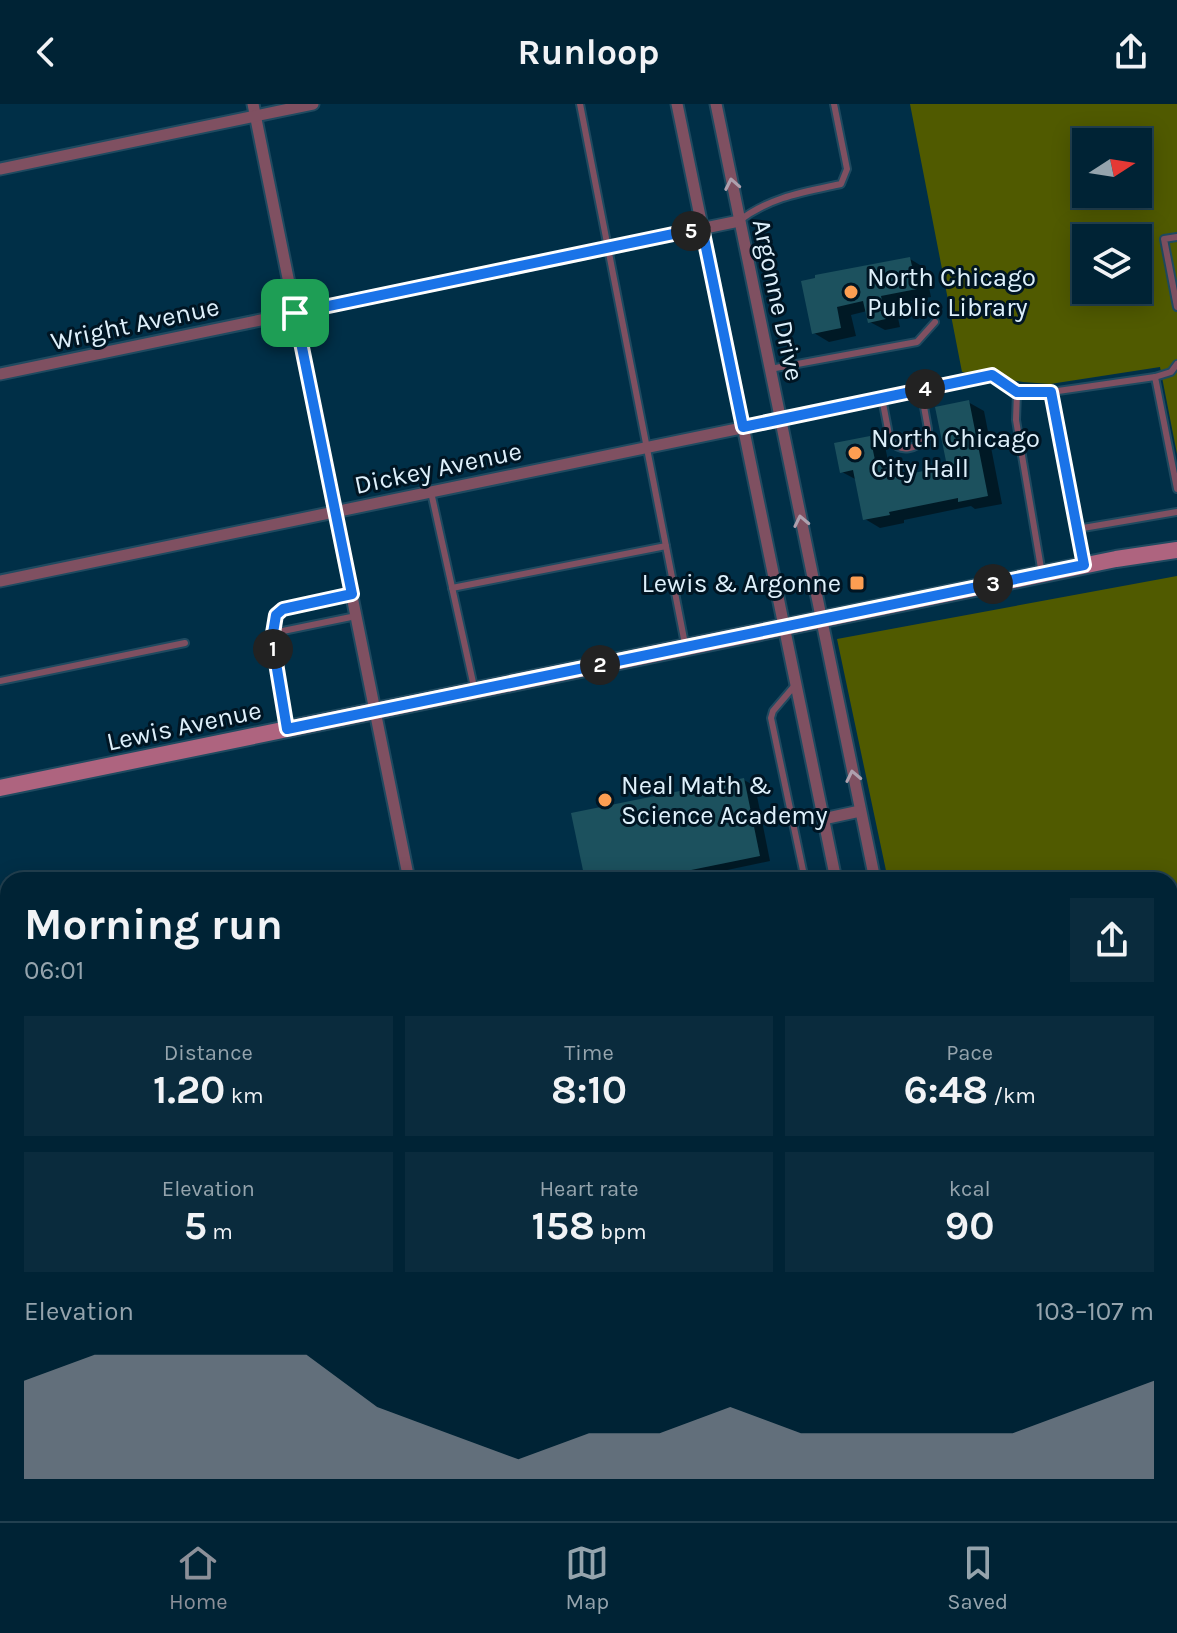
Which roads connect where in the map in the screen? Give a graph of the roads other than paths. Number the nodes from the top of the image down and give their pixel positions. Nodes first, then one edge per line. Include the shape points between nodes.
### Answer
1 (313, 104) edge
2 (580, 104) edge
3 (677, 104) edge
4 (716, 104) edge
5 (834, 104) edge
6 (254, 110) edge
7 (0, 169) edge
8 (739, 221) junction
9 (702, 228) junction
10 (1177, 237) edge
11 (608, 248) junction
12 (1177, 307) edge
13 (295, 313) junction
14 (935, 322) dead end
15 (1177, 364) edge
16 (770, 369) junction
17 (0, 374) edge
18 (1155, 377) junction
19 (921, 390) junction
20 (1017, 392) junction
21 (1051, 392) junction
22 (882, 398) junction
23 (780, 420) junction
24 (743, 427) junction
25 (647, 447) junction
26 (1177, 489) edge
27 (431, 492) junction
28 (335, 512) junction
29 (1177, 512) edge
30 (1077, 529) junction
31 (666, 546) junction
32 (1177, 550) edge
33 (1084, 565) junction
34 (1042, 574) junction
35 (0, 581) edge
36 (452, 588) junction
37 (352, 594) junction
38 (356, 616) junction
39 (821, 620) junction
40 (784, 628) junction
41 (273, 633) junction
42 (185, 643) dead end
43 (686, 648) junction
44 (0, 681) edge
45 (796, 684) junction
46 (475, 691) junction
47 (375, 711) junction
48 (287, 729) junction
49 (0, 788) edge
50 (860, 811) junction
51 (823, 819) junction
52 (407, 872) edge
53 (803, 872) edge
54 (834, 872) edge
55 (873, 872) edge

1 - 6 street
2 - 11 lane
3 - 9 street
8 -> 4 street, Argonne Drive
5 - 8 lane via 847,169 841,184 779,198
6 - 7 street
6 - 13 street
8 - 9 street, Wright Avenue
8 - 16 street, Argonne Drive
9 - 11 street, Wright Avenue
9 - 24 street
10 - 12 lane via 1164,239
11 - 13 street, Wright Avenue
11 - 25 lane
13 - 17 street, Wright Avenue
13 - 28 street
14 - 16 lane via 917,342
15 - 18 lane
16 - 23 street, Argonne Drive
18 - 21 lane
18 - 26 lane
19 - 20 lane via 992,375
19 - 22 lane
19 - 22 lane via 927,437 911,448 890,440
20 - 21 lane
20 - 34 lane via 1016,420
21 - 30 lane
22 - 23 lane
23 - 24 street, Dickey Avenue
39 -> 23 street, Argonne Drive
24 - 25 street, Dickey Avenue
24 - 40 street
25 - 27 street, Dickey Avenue
25 - 31 lane
27 - 28 street, Dickey Avenue
27 - 36 lane
28 - 35 street, Dickey Avenue
28 - 37 street
29 - 30 lane
30 - 33 lane
31 - 36 lane
31 - 43 lane
32 - 33 main road, Lewis Avenue
33 - 34 main road, Lewis Avenue
34 - 39 main road, Lewis Avenue
36 - 46 lane
37 - 38 street
37 - 41 lane via 283,609 276,615
38 - 41 lane
38 - 47 street
39 - 40 main road, Lewis Avenue
50 -> 39 street, Argonne Drive
40 - 43 main road, Lewis Avenue
40 - 45 street
41 - 48 lane
42 - 44 lane
43 - 46 main road, Lewis Avenue
45 - 51 street
45 - 53 lane via 771,718
46 - 47 main road, Lewis Avenue
47 - 48 main road, Lewis Avenue
47 - 52 street
48 - 49 main road, Lewis Avenue
50 - 51 street
50 - 55 street, Argonne Drive
51 - 54 street

